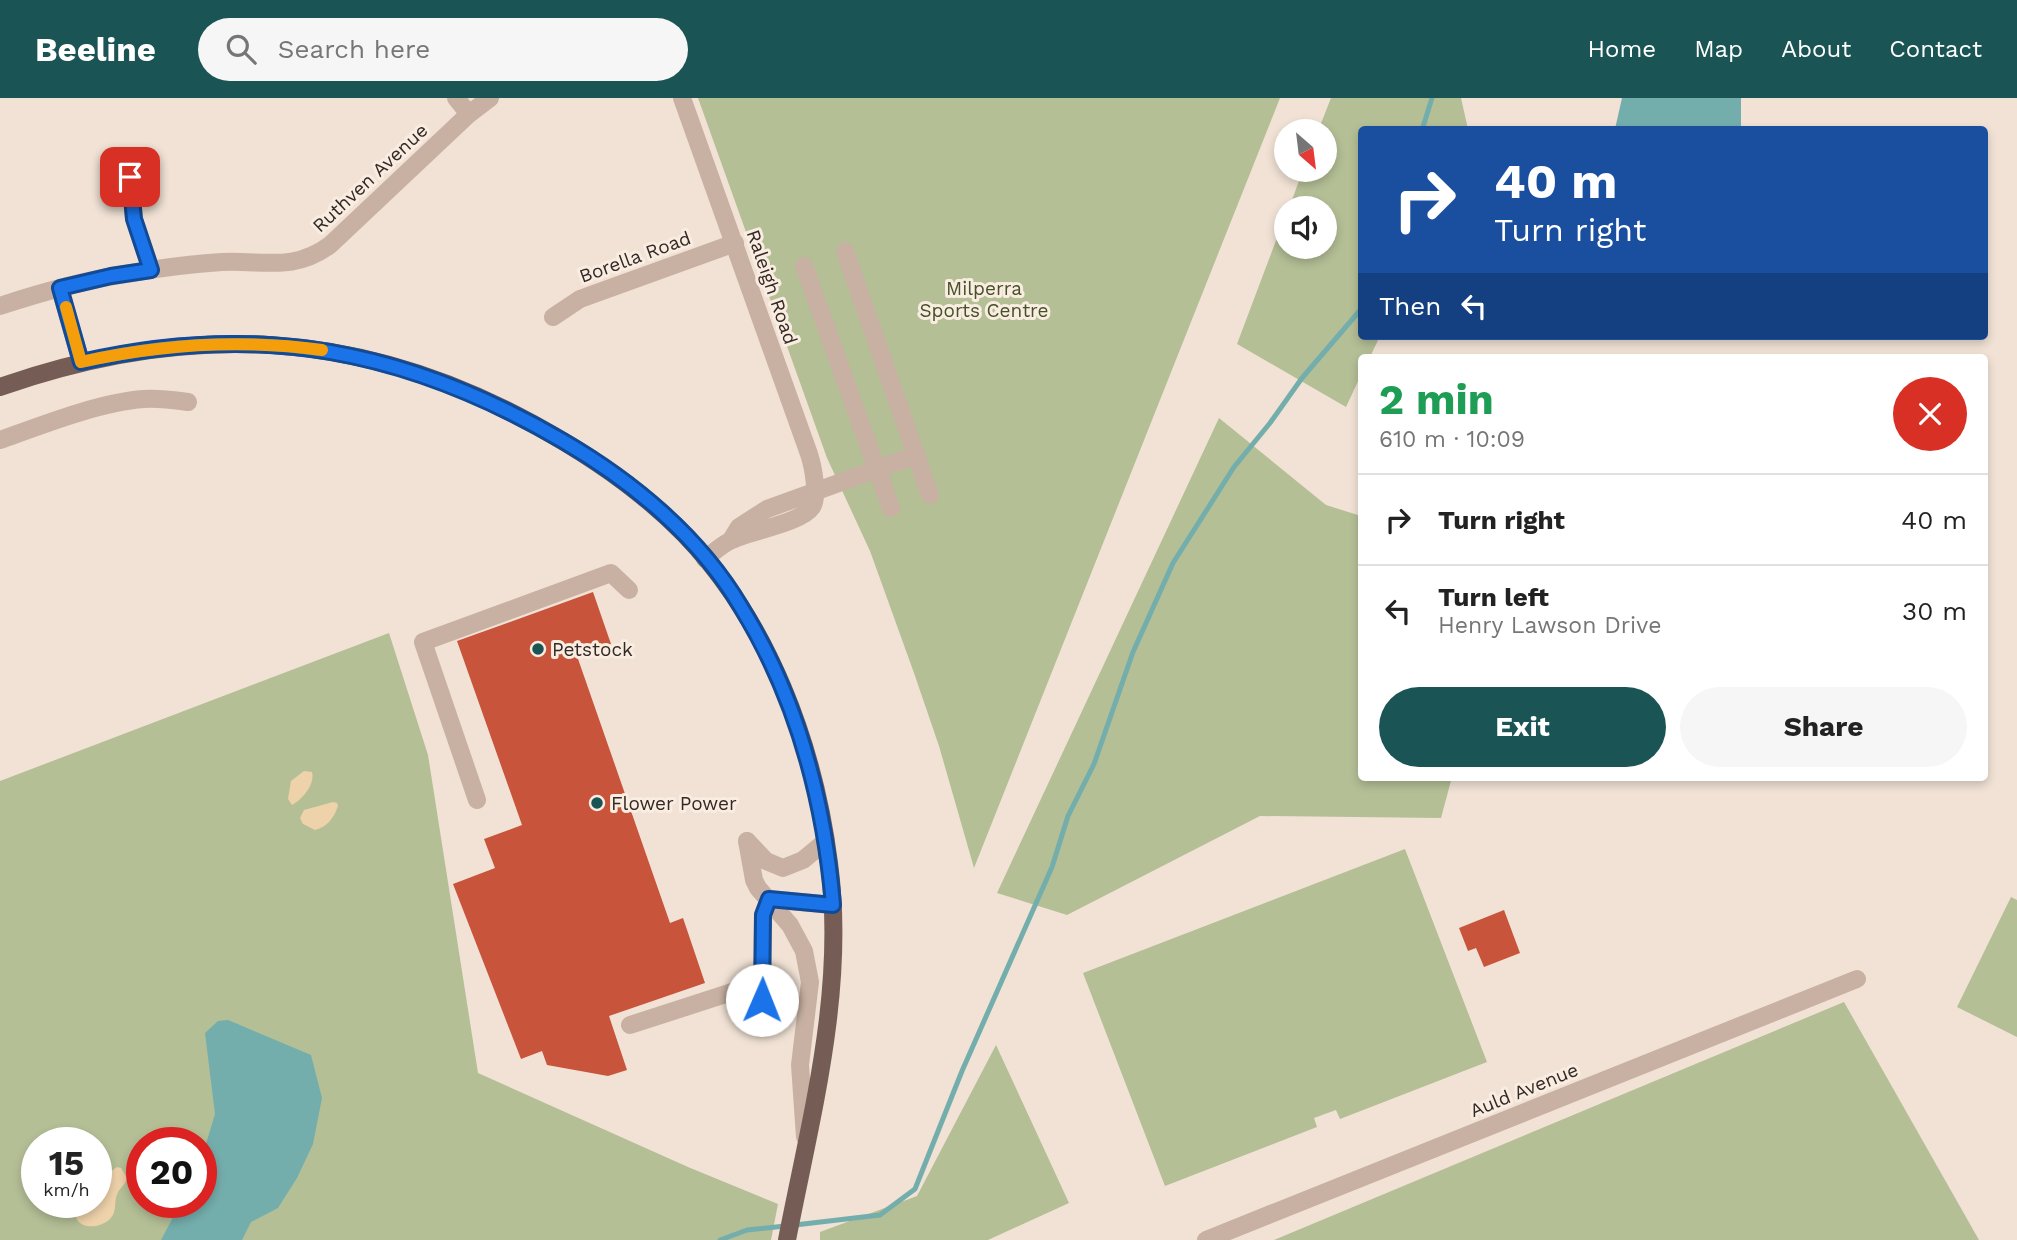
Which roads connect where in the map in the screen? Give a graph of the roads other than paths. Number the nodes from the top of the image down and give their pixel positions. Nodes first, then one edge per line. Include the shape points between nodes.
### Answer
1 (456, 98) edge
2 (490, 98) edge
3 (682, 98) edge
4 (469, 114) junction
5 (130, 177) dead end
6 (735, 243) junction
7 (845, 251) dead end
8 (804, 266) dead end
9 (151, 270) junction
10 (60, 288) junction
11 (0, 306) edge
12 (554, 317) dead end
13 (81, 362) junction
14 (0, 387) edge
15 (188, 402) dead end
16 (0, 440) edge
17 (916, 455) junction
18 (877, 469) junction
19 (814, 491) junction
20 (930, 495) dead end
21 (891, 508) dead end
22 (705, 559) junction
23 (629, 590) dead end
24 (477, 800) dead end
25 (826, 841) junction
26 (769, 899) junction
27 (833, 905) junction
28 (1857, 979) dead end
29 (630, 1025) dead end
30 (806, 1143) junction
31 (787, 1240) edge
32 (1206, 1240) edge

1 - 4 street
2 - 4 street, Ruthven Avenue
3 - 6 street, Raleigh Road
4 - 9 street, Ruthven Avenue via 330,245 310,258
5 - 9 street via 134,219
6 - 12 street, Borella Road via 580,299
6 - 19 street, Raleigh Road via 813,466
7 - 17 street
8 - 18 street
9 - 10 street, Ruthven Avenue
10 - 11 street, Ruthven Avenue
10 - 13 street
13 - 14 main road
13 - 22 main road via 147,349 240,344 327,350 406,369 495,404 595,460 661,512
15 - 16 street via 130,401
17 - 18 street
17 - 20 street
18 - 19 street
18 - 21 street
19 - 22 street via 814,504 802,515 731,540
22 - 25 main road via 741,605 795,718 811,766
23 - 24 street via 611,573 423,642
25 - 26 street via 803,860 783,868 766,861 747,841 754,880
25 - 27 main road
26 - 27 street
26 - 29 street via 763,915 762,1000 735,991
26 - 30 street via 803,951 810,982 800,1065
27 - 30 main road via 830,1006
28 - 32 street, Auld Avenue
30 - 31 main road

